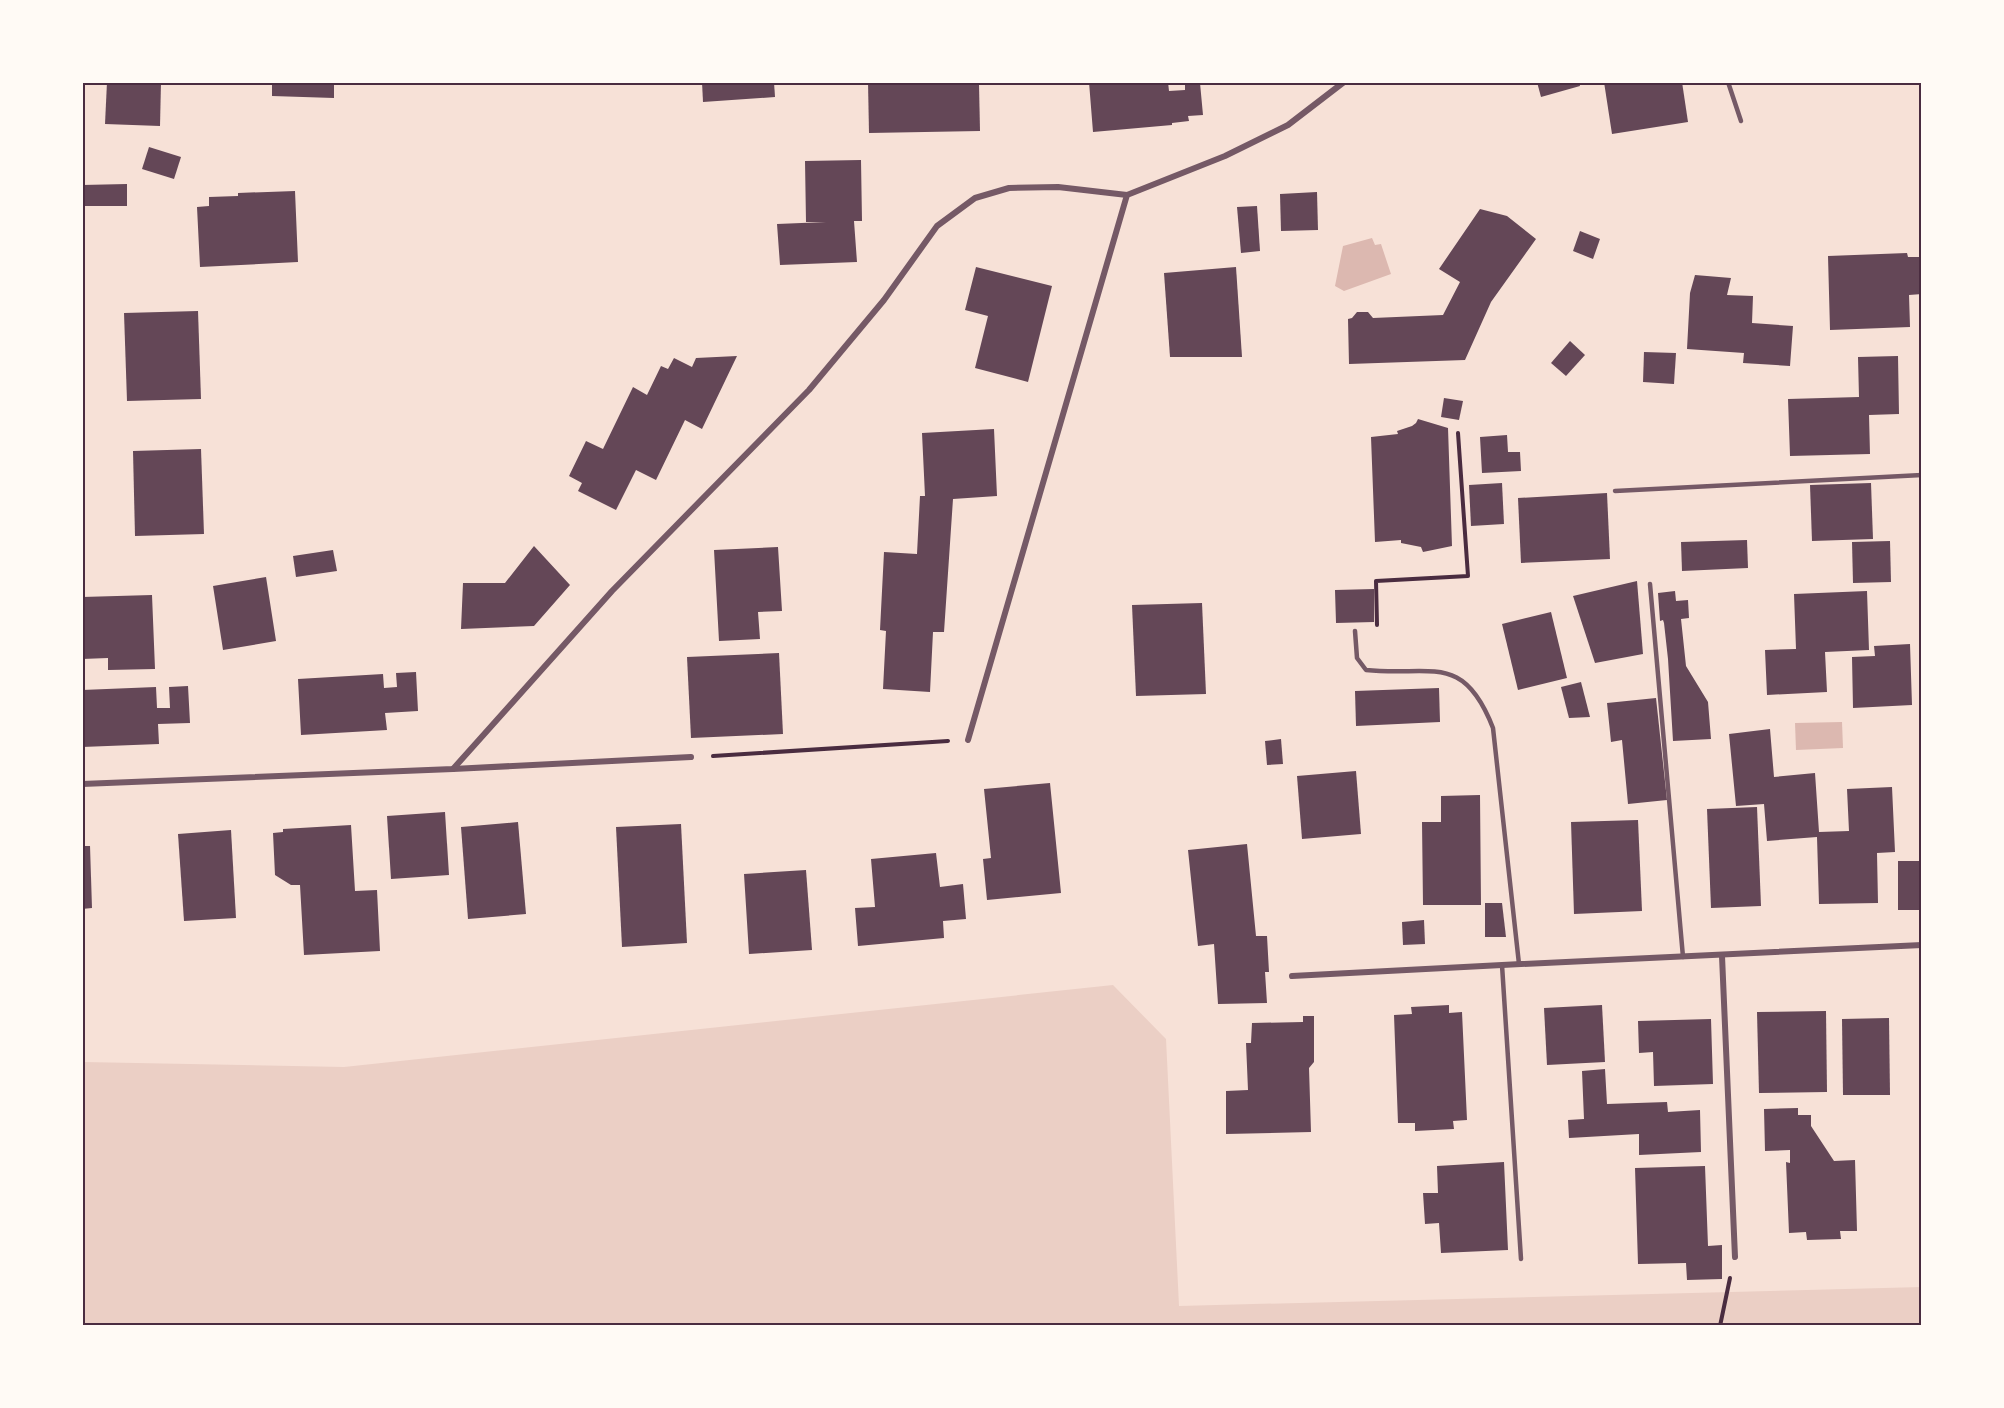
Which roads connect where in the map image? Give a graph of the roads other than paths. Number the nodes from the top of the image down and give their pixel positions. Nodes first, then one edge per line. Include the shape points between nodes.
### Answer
1 (1344, 82) edge
2 (1728, 82) edge
3 (1741, 121) dead end
4 (1127, 195) junction
5 (1922, 475) edge
6 (1615, 491) dead end
7 (1650, 584) dead end
8 (1355, 631) road end
9 (968, 740) road end
10 (691, 757) road end
11 (453, 769) junction
12 (82, 784) edge
13 (1922, 945) edge
14 (1722, 956) junction
15 (1683, 957) junction
16 (1502, 964) junction
17 (1519, 964) junction
18 (1292, 976) dead end
19 (1735, 1257) road end
20 (1521, 1259) dead end

1 - 4 street via 1288,125 1225,156
2 - 3 lane
4 - 9 street
4 - 11 street via 1009,188 975,198 937,226 884,300 809,390 612,591
5 - 6 lane
7 - 15 lane
8 - 17 lane via 1357,658 1366,670 1450,673 1466,684 1485,708 1493,728
10 - 11 street
11 - 12 street
13 - 14 street
14 - 15 street
14 - 19 street
15 - 17 street
16 - 17 street
16 - 18 street
16 - 20 lane

